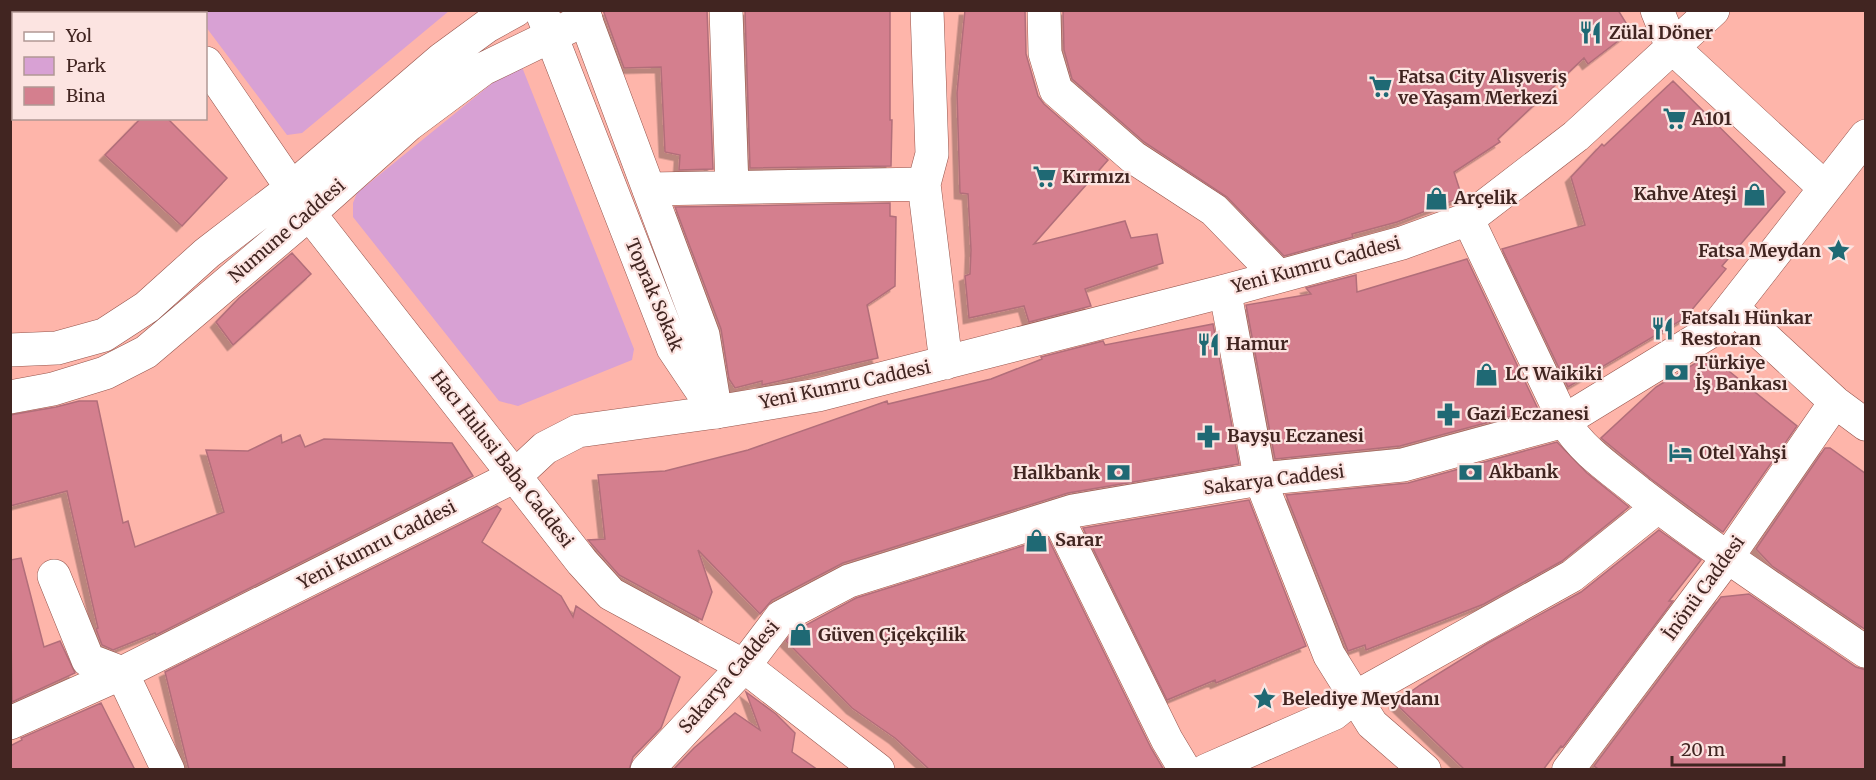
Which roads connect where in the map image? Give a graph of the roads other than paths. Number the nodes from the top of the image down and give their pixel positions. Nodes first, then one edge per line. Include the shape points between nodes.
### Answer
1 (516, 10) edge
2 (726, 10) edge
3 (927, 10) edge
4 (1044, 10) edge
5 (1657, 10) edge
6 (1713, 10) edge
7 (584, 15) edge
8 (546, 24) edge
9 (1672, 47) junction
10 (207, 64) edge
11 (1866, 136) edge
12 (924, 184) junction
13 (732, 187) junction
14 (1825, 188) junction
15 (649, 189) junction
16 (301, 200) junction
17 (1468, 219) junction
18 (1276, 275) junction
19 (1225, 291) junction
20 (1732, 307) junction
21 (10, 350) edge
22 (946, 363) junction
23 (10, 397) edge
24 (1835, 402) junction
25 (716, 412) junction
26 (1564, 421) junction
27 (1866, 425) edge
28 (515, 476) junction
29 (1260, 479) junction
30 (1658, 507) junction
31 (1057, 516) junction
32 (1728, 557) junction
33 (54, 576) dead end
34 (1866, 652) edge
35 (744, 666) junction
36 (122, 673) junction
37 (1355, 697) junction
38 (10, 723) edge
39 (874, 768) edge
40 (168, 770) edge
41 (647, 770) edge
42 (1185, 770) edge
43 (1206, 770) edge
44 (1425, 770) edge
45 (1568, 770) edge

1 - 16 street, Numune Caddesi via 441,59
2 - 13 street
3 - 12 street via 932,154
4 - 18 street via 1045,53 1056,90 1132,158 1214,210
5 - 9 street
6 - 9 street, Yeni Kumru Caddesi
7 - 8 street, Numune Caddesi
7 - 15 street, Toprak Sokak
8 - 16 street, Numune Caddesi
8 - 25 street, Toprak Sokak via 673,348
9 - 14 street
9 - 17 street, Yeni Kumru Caddesi via 1576,136
10 - 16 street, Hacı Hulusi Baba Caddesi
11 - 14 street, Sakarya Caddesi
12 - 13 street
12 - 22 street
13 - 15 street
14 - 20 street, Sakarya Caddesi
15 - 25 street, Toprak Sokak via 703,335
16 - 21 street, Numune Caddesi via 207,253 147,307 105,335 57,348
16 - 23 street, Numune Caddesi via 146,352 105,373
16 - 28 street, Hacı Hulusi Baba Caddesi
17 - 18 street, Yeni Kumru Caddesi via 1402,243
17 - 26 street
18 - 19 street, Yeni Kumru Caddesi
19 - 22 street, Yeni Kumru Caddesi
19 - 29 street
20 - 24 street
20 - 26 street, Sakarya Caddesi via 1716,328
22 - 25 street, Yeni Kumru Caddesi via 818,395
24 - 27 street
24 - 32 street, İnönü Caddesi
25 - 28 street, Yeni Kumru Caddesi via 579,431 545,448
26 - 29 street, Sakarya Caddesi via 1403,465
26 - 30 street via 1582,447
28 - 35 street, Hacı Hulusi Baba Caddesi via 611,594
28 - 36 street, Yeni Kumru Caddesi
29 - 31 street, Sakarya Caddesi
29 - 37 street via 1329,655
30 - 32 street
30 - 37 street via 1572,576
31 - 35 street, Sakarya Caddesi via 849,581 781,617
31 - 42 street
32 - 34 street
32 - 45 street, İnönü Caddesi
33 - 36 street via 88,660
35 - 39 street, Hacı Hulusi Baba Caddesi
35 - 41 street, Sakarya Caddesi
36 - 38 street, Yeni Kumru Caddesi
36 - 40 street
37 - 43 street via 1334,714
37 - 44 street via 1372,724

